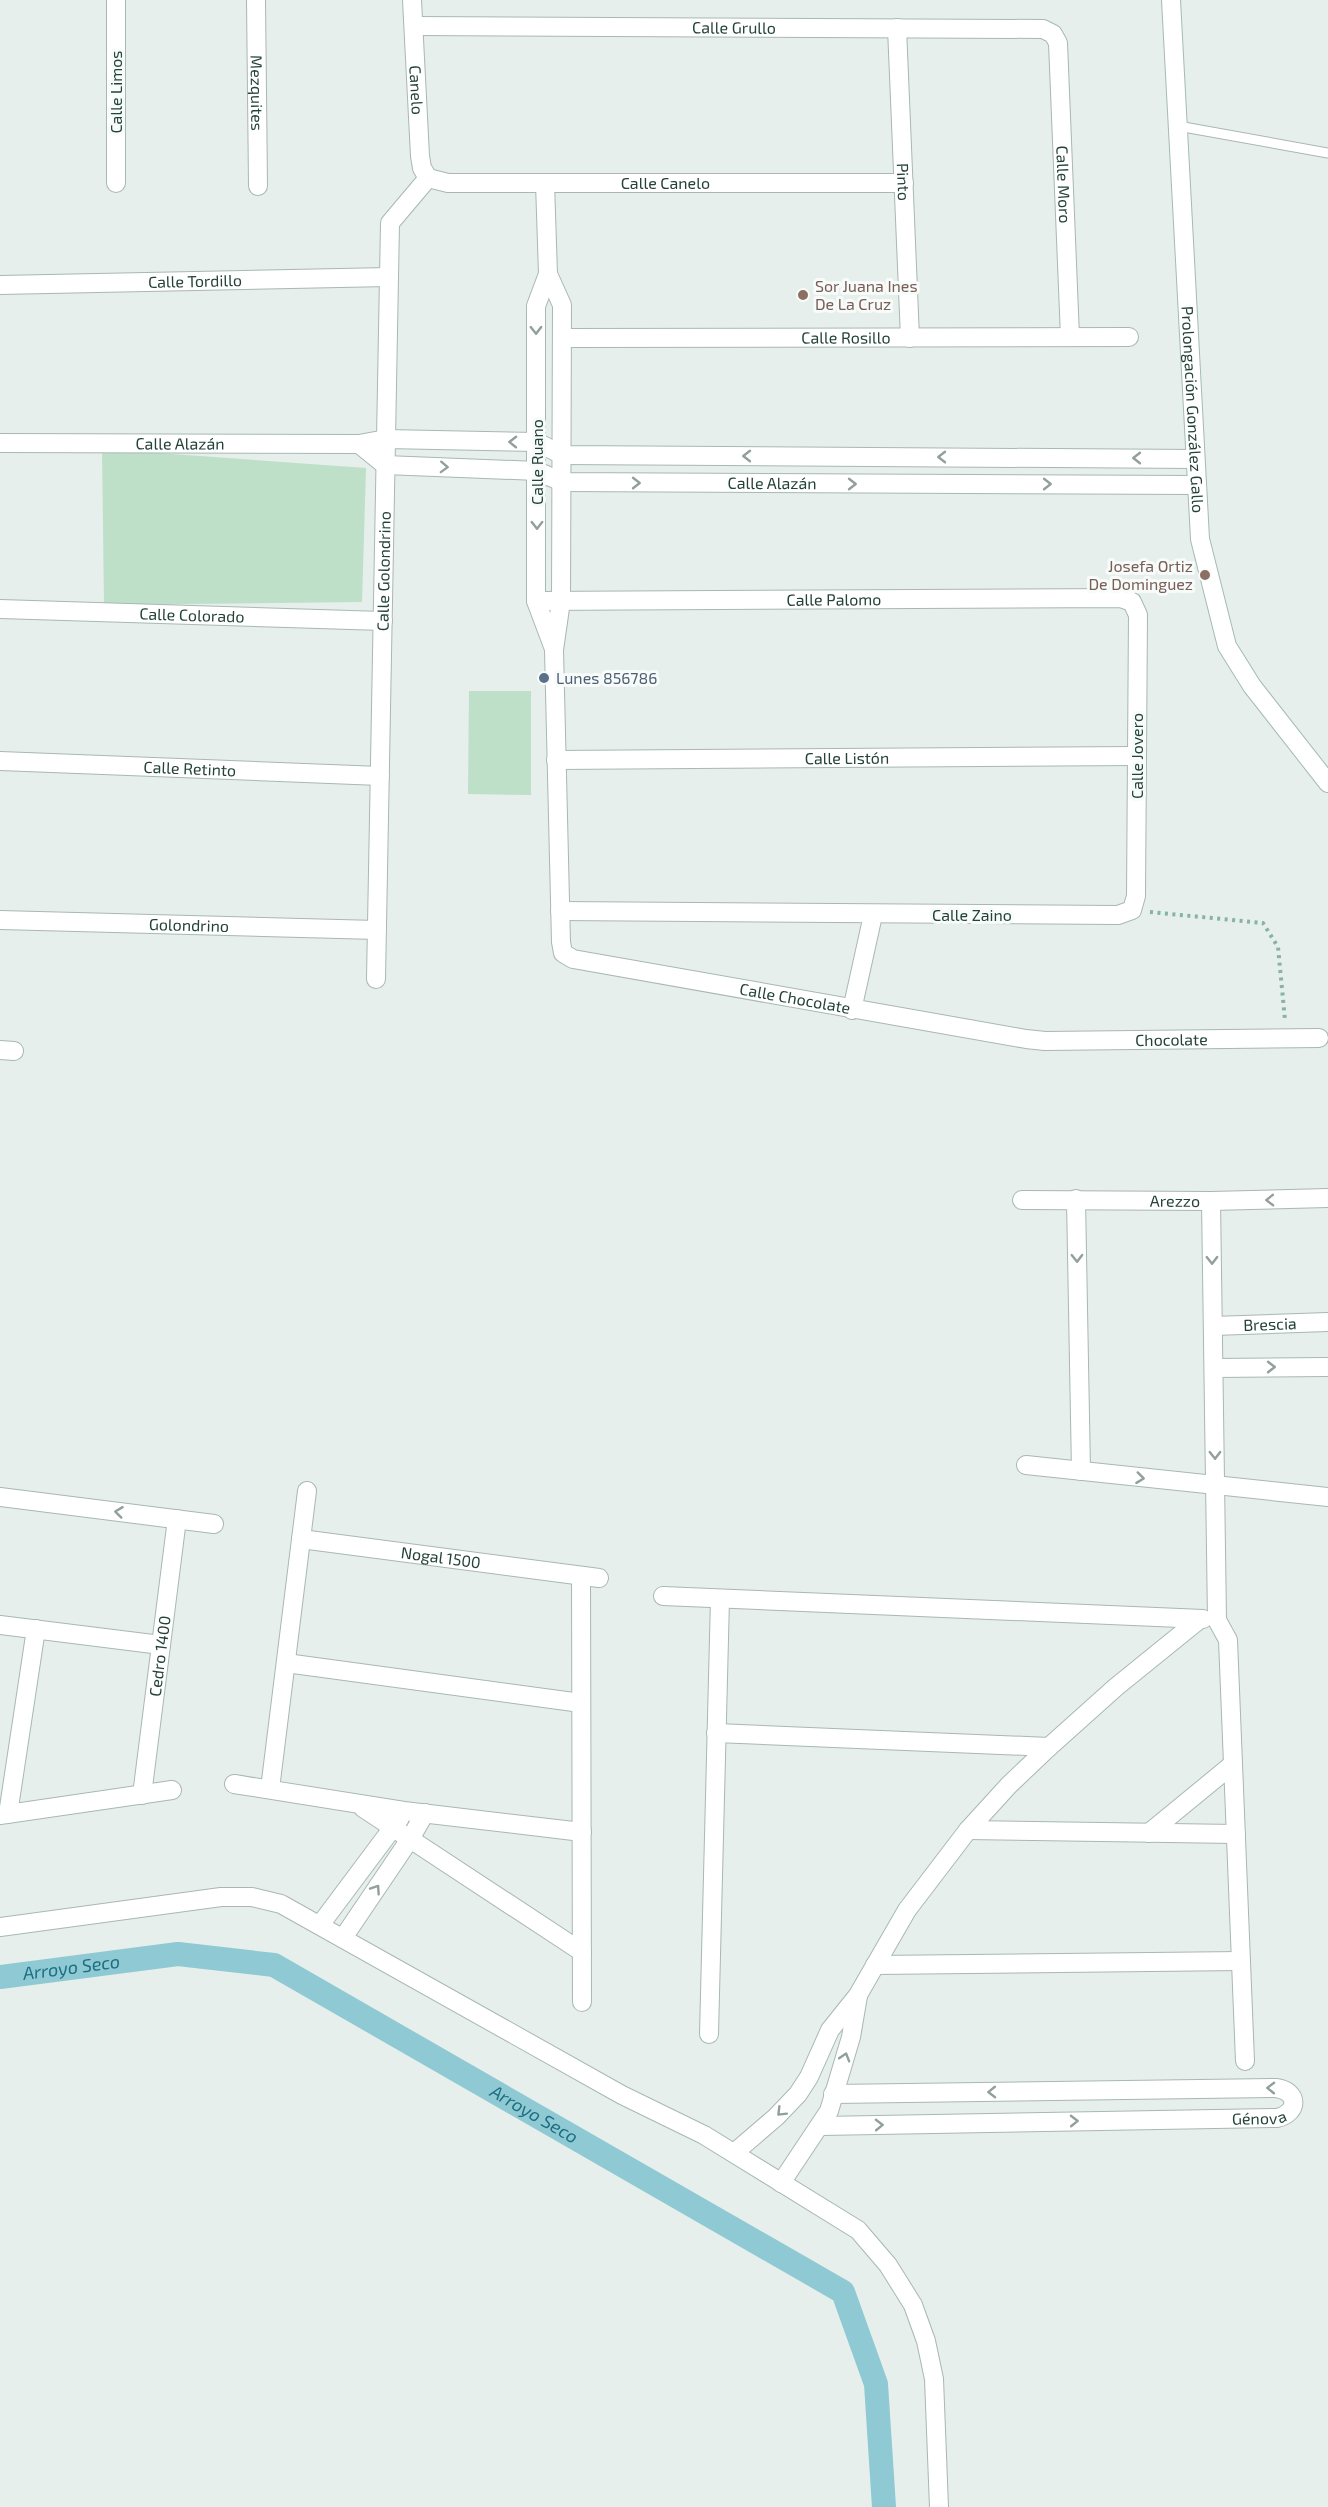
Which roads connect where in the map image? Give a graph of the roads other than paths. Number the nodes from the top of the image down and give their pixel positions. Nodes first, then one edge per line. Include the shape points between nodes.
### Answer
1 (117, 0) edge
2 (256, 0) edge
3 (412, 0) edge
4 (1171, 0) edge
5 (414, 26) junction
6 (897, 28) junction
7 (1053, 34) joint
8 (1178, 126) junction
9 (1328, 153) edge
10 (428, 178) junction
11 (117, 183) dead end
12 (545, 183) junction
13 (904, 183) junction
14 (258, 186) dead end
15 (548, 274) junction
16 (389, 277) junction
17 (0, 285) edge
18 (1070, 337) junction
19 (1129, 337) dead end
20 (562, 338) junction
21 (910, 338) junction
22 (386, 439) junction
23 (537, 442) junction
24 (0, 443) edge
25 (359, 444) junction
26 (562, 455) junction
27 (1195, 459) junction
28 (385, 465) junction
29 (537, 471) junction
30 (562, 482) junction
31 (1197, 485) junction
32 (536, 601) junction
33 (561, 601) junction
34 (1132, 602) joint
35 (0, 609) edge
36 (383, 621) junction
37 (554, 651) junction
38 (1137, 756) junction
39 (556, 760) junction
40 (0, 761) edge
41 (380, 776) junction
42 (1328, 783) edge
43 (1132, 910) joint
44 (560, 911) junction
45 (873, 915) junction
46 (0, 920) edge
47 (377, 930) junction
48 (563, 953) joint
49 (376, 979) dead end
50 (852, 1010) junction
51 (1319, 1038) dead end
52 (1026, 1039) joint
53 (1328, 1198) edge
54 (1076, 1199) junction
55 (1022, 1200) dead end
56 (1211, 1201) junction
57 (1328, 1322) edge
58 (1213, 1326) junction
59 (1328, 1367) edge
60 (1214, 1368) junction
61 (1026, 1466) dead end
62 (1082, 1471) junction
63 (1215, 1486) junction
64 (307, 1491) dead end
65 (0, 1497) edge
66 (1328, 1497) edge
67 (177, 1519) junction
68 (214, 1524) dead end
69 (301, 1539) junction
70 (663, 1596) dead end
71 (720, 1599) junction
72 (1209, 1620) junction
73 (0, 1625) edge
74 (36, 1629) junction
75 (161, 1645) junction
76 (286, 1663) junction
77 (581, 1703) junction
78 (716, 1733) junction
79 (1049, 1747) junction
80 (1233, 1764) junction
81 (234, 1784) dead end
82 (270, 1789) junction
83 (172, 1791) dead end
84 (142, 1795) junction
85 (356, 1803) junction
86 (404, 1812) junction
87 (425, 1813) junction
88 (4, 1814) edge
89 (393, 1827) junction
90 (968, 1830) junction
91 (582, 1832) junction
92 (1149, 1833) junction
93 (1236, 1834) junction
94 (410, 1839) junction
95 (320, 1925) junction
96 (0, 1928) edge
97 (343, 1938) junction
98 (582, 1952) junction
99 (1241, 1961) junction
100 (875, 1965) junction
101 (858, 1995) junction
102 (582, 2002) dead end
103 (709, 2034) dead end
104 (1245, 2061) dead end
105 (1234, 2089) junction
106 (1035, 2091) junction
107 (833, 2094) junction
108 (1234, 2118) junction
109 (1035, 2122) junction
110 (821, 2126) junction
111 (734, 2153) junction
112 (781, 2183) junction
113 (939, 2507) edge

1 - 11 street, Calle Limos
2 - 14 street, Mezquites
3 - 5 street, Canelo
4 - 8 street, Prolongación González Gallo
5 - 6 street, Calle Grullo
5 - 10 street, Canelo via 420,156
6 - 7 street, Calle Grullo via 1043,29
6 - 13 street, Pinto
7 - 18 street, Calle Moro via 1058,43
8 - 9 lane
8 - 27 street, Prolongación González Gallo
10 - 12 street, Calle Canelo via 448,183
10 - 16 street, Calle Golondrino via 390,223
12 - 13 street, Calle Canelo
12 - 15 street, Calle Ruano
13 - 21 street, Pinto
15 - 20 street, Calle Ruano via 562,305
15 -> 23 street, Calle Ruano via 536,306
16 - 17 street, Calle Tordillo
16 - 22 street, Calle Golondrino
18 - 19 street, Calle Rosillo
18 - 21 street, Calle Rosillo
20 - 21 street, Calle Rosillo
20 - 26 street, Calle Ruano
23 -> 22 street, Calle Alazán
22 - 25 street, Calle Alazán
22 - 28 street, Calle Golondrino
23 - 26 street, Calle Alazán
23 - 29 street, Calle Ruano
24 - 25 street, Calle Alazán
25 - 28 street
27 -> 26 street, Calle Alazán
26 - 30 street, Calle Ruano
27 - 31 street, Prolongación González Gallo
28 -> 29 street, Calle Alazán
28 - 36 street, Calle Golondrino
29 - 30 street, Calle Alazán
29 -> 32 street, Calle Ruano
30 -> 31 street, Calle Alazán
30 - 33 street, Calle Ruano
31 - 42 street, Prolongación González Gallo via 1200,539 1227,646 1252,686
32 - 33 street, Calle Palomo
32 - 37 street, Calle Ruano
33 - 34 street, Calle Palomo via 1121,598
33 - 37 street, Calle Ruano
34 - 38 street, Calle Jovero via 1138,615
35 - 36 street, Calle Colorado
36 - 41 street, Calle Golondrino
37 - 39 street, Calle Ruano
38 - 39 street, Calle Listón
38 - 43 street, Calle Jovero via 1136,896
39 - 44 street, Calle Ruano
40 - 41 street, Calle Retinto
41 - 47 street, Calle Golondrino
43 - 45 street, Calle Zaino via 1118,915
44 - 45 street, Calle Zaino
44 - 48 street, Calle Ruano
45 - 50 street
46 - 47 street, Golondrino
47 - 49 street, Calle Golondrino
48 - 50 street, Calle Chocolate via 573,959
50 - 52 street, Calle Chocolate
51 - 52 street, Chocolate
53 -> 56 street, Arezzo
54 - 55 street, Arezzo
54 - 56 street, Arezzo
54 -> 62 street
56 -> 58 street
57 - 58 street, Brescia
58 - 60 street
60 -> 59 street
60 -> 63 street
61 - 62 street
62 -> 63 street
63 - 66 street
63 - 72 street
64 - 69 street
67 -> 65 street
67 - 68 street
67 - 75 street, Cedro 1400
69 - 76 street
69 - 77 street, Nogal 1500 via 590,1577
70 - 71 street
71 - 72 street
71 - 78 street
72 - 79 street via 1116,1686
72 - 80 street via 1228,1640
73 - 74 street
74 - 75 street
74 - 88 street
75 - 84 street, Cedro 1400
76 - 77 street
76 - 82 street
77 - 91 street, Nogal 1500
78 - 79 street
78 - 103 street
79 - 90 street
80 - 92 street
80 - 93 street
81 - 82 street
82 - 85 street
83 - 84 street
84 - 88 street
85 - 86 street
85 - 89 street
86 - 87 street
86 - 89 street
87 - 91 street
87 - 94 street
89 - 94 street
89 - 95 street
90 - 92 street
90 - 100 street via 907,1910
91 - 98 street, Nogal 1500
92 - 93 street
93 - 99 street
97 -> 94 street
94 - 98 street
95 - 96 street via 281,1904 221,1897
95 - 97 street
97 - 111 street via 622,2095
98 - 102 street, Nogal 1500
99 - 100 street
99 - 104 street
100 - 101 street
107 -> 101 street via 851,2037
101 -> 111 street via 830,2030 798,2094
105 - 106 street, Génova
105 - 108 street
108 -> 105 street, Génova via 1286,2116 1293,2102 1284,2089
106 -> 107 street, Génova
106 - 109 street
107 - 110 street
109 -> 108 street, Génova
110 -> 109 street, Génova
110 - 112 street
111 - 112 street
112 - 113 street via 858,2230 888,2265 913,2305 934,2379

